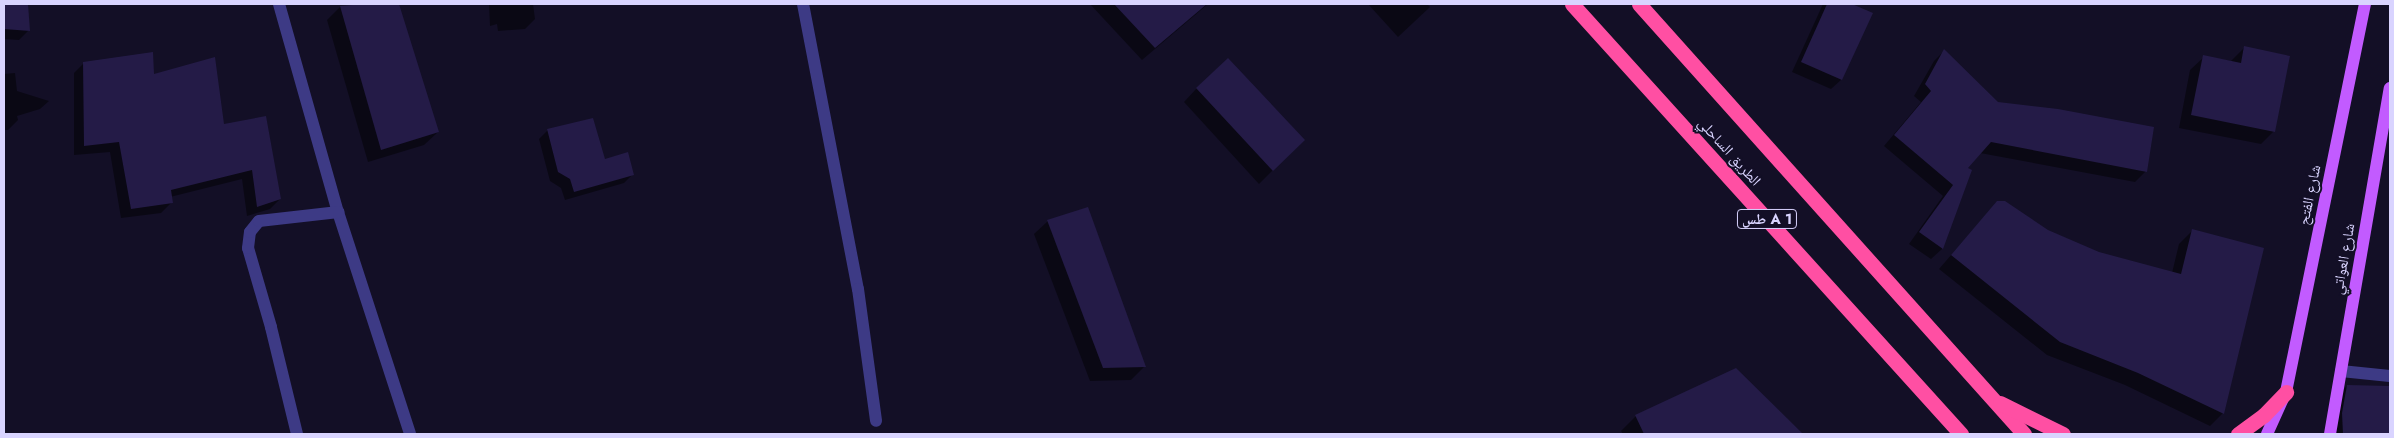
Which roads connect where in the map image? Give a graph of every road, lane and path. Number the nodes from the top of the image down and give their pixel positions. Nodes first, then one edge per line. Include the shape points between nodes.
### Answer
1 (279, 4) edge
2 (803, 4) edge
3 (1572, 4) edge
4 (1639, 4) edge
5 (2365, 4) edge
6 (2390, 88) edge
7 (338, 212) junction
8 (2341, 371) junction
9 (2390, 376) edge
10 (2286, 392) junction
11 (1992, 399) junction
12 (876, 421) dead end
13 (297, 434) edge
14 (410, 434) edge
15 (1961, 434) edge
16 (2024, 434) edge
17 (2063, 434) edge
18 (2238, 434) edge
19 (2267, 434) edge
20 (2330, 434) edge

1 - 7 street
2 - 12 street via 858,289
3 - 15 highway, الطريق الساحلي / طس A 1
4 - 11 highway, طس A 1
5 - 10 main road, شارع الفتح
6 - 8 main road, شارع العواتي
7 - 13 street via 259,222 250,232 248,248
7 - 14 street
8 - 9 street
8 - 20 main road, شارع العواتي
10 - 18 highway via 2264,415
10 - 19 main road, شارع الفتح
11 - 16 highway, طس A 1
11 - 17 highway

